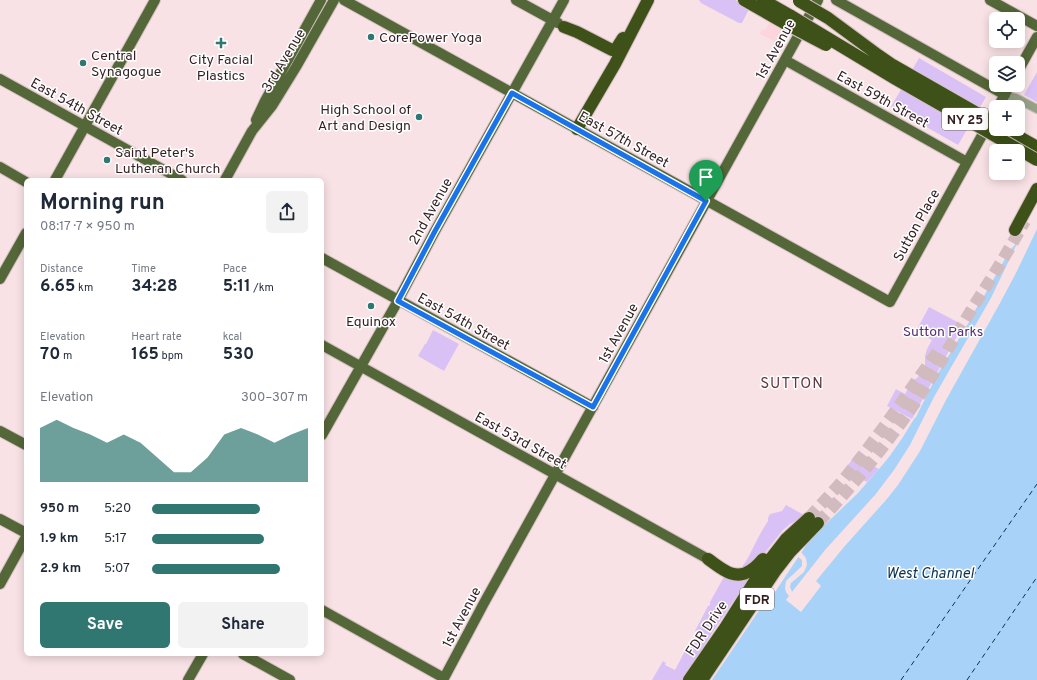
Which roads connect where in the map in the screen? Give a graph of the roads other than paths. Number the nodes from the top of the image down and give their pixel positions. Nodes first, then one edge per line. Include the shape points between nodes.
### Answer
1 (155, 0) edge
2 (321, 0) edge
3 (334, 0) edge
4 (344, 0) edge
5 (516, 0) edge
6 (564, 0) edge
7 (648, 0) edge
8 (744, 0) edge
9 (763, 0) edge
10 (780, 0) edge
11 (818, 0) edge
12 (836, 0) edge
13 (990, 0) edge
14 (794, 6) edge
15 (638, 18) junction
16 (553, 20) junction
17 (1037, 26) edge
18 (564, 27) joint
19 (1037, 38) edge
20 (1025, 59) edge
21 (785, 60) junction
22 (0, 79) edge
23 (1006, 92) edge
24 (512, 93) junction
25 (1005, 95) junction
26 (1002, 100) edge
27 (1037, 109) edge
28 (989, 116) edge
29 (989, 120) edge
30 (989, 123) edge
31 (85, 127) junction
32 (577, 129) junction
33 (252, 131) junction
34 (1017, 136) edge
35 (1023, 136) edge
36 (1037, 144) edge
37 (1037, 147) edge
38 (1037, 156) edge
39 (1037, 160) edge
40 (967, 162) junction
41 (0, 168) edge
42 (57, 178) edge
43 (178, 178) edge
44 (226, 178) edge
45 (24, 181) edge
46 (1037, 189) edge
47 (706, 201) junction
48 (1015, 230) tunnel mouth
49 (24, 237) edge
50 (324, 259) edge
51 (0, 279) edge
52 (398, 301) junction
53 (890, 302) joint
54 (324, 346) edge
55 (360, 367) junction
56 (593, 407) junction
57 (0, 431) edge
58 (324, 431) edge
59 (24, 444) edge
60 (555, 475) junction
61 (0, 519) edge
62 (24, 533) edge
63 (24, 541) edge
64 (782, 545) junction
65 (708, 558) joint
66 (0, 584) edge
67 (324, 611) edge
68 (201, 656) edge
69 (247, 656) edge
70 (443, 679) edge
71 (188, 680) edge
72 (290, 680) edge
73 (689, 680) edge
74 (702, 680) edge

1 - 31 main road
2 - 33 main road, 3rd Avenue via 265,101
3 - 33 main road, 3rd Avenue via 272,106
4 - 24 main road, East 57th Street
5 - 16 main road
6 - 16 main road, 2nd Avenue
7 - 15 highway
8 - 38 highway, bridge via 816,40 895,75
9 - 14 highway, NY 25
10 - 14 highway, NY 25
11 - 21 main road, 1st Avenue
12 - 25 main road
13 - 17 main road
14 - 28 highway, NY 25, bridge via 868,44
14 - 29 highway, bridge via 832,20 891,64
14 - 39 highway, NY 25, bridge via 894,78
15 - 18 highway via 614,50
15 - 32 highway
16 - 18 main road
16 - 24 main road, 2nd Avenue
19 - 20 main road
21 - 40 main road, East 59th Street
21 - 47 main road, 1st Avenue
22 - 31 main road, East 54th Street
23 - 25 main road
24 - 32 main road, East 57th Street
24 - 52 main road, 2nd Avenue
25 - 26 main road
25 - 27 street
30 - 40 main road, Sutton Place
31 - 42 main road
31 - 43 main road, East 54th Street
32 - 47 main road, East 57th Street
33 - 44 main road, 3rd Avenue
34 - 37 highway
35 - 36 highway
40 - 53 main road, Sutton Place
41 - 45 main road
46 - 48 highway
47 - 53 main road, East 57th Street
47 - 56 main road, 1st Avenue
49 - 51 main road
50 - 52 main road, East 54th Street
52 - 55 main road, 2nd Avenue
52 - 56 main road, East 54th Street
54 - 55 main road, East 53rd Street
55 - 58 main road, 2nd Avenue
55 - 60 main road, East 53rd Street
56 - 60 main road, 1st Avenue
57 - 59 main road
60 - 65 main road, East 53rd Street
60 - 70 main road, 1st Avenue
61 - 62 main road
63 - 66 main road
64 - 65 highway via 751,570 740,575 727,572
64 - 73 highway, FDR Drive / FDR via 754,580
64 - 74 highway, FDR Drive / FDR via 813,521 776,570
67 - 70 main road
68 - 71 main road
69 - 72 main road

